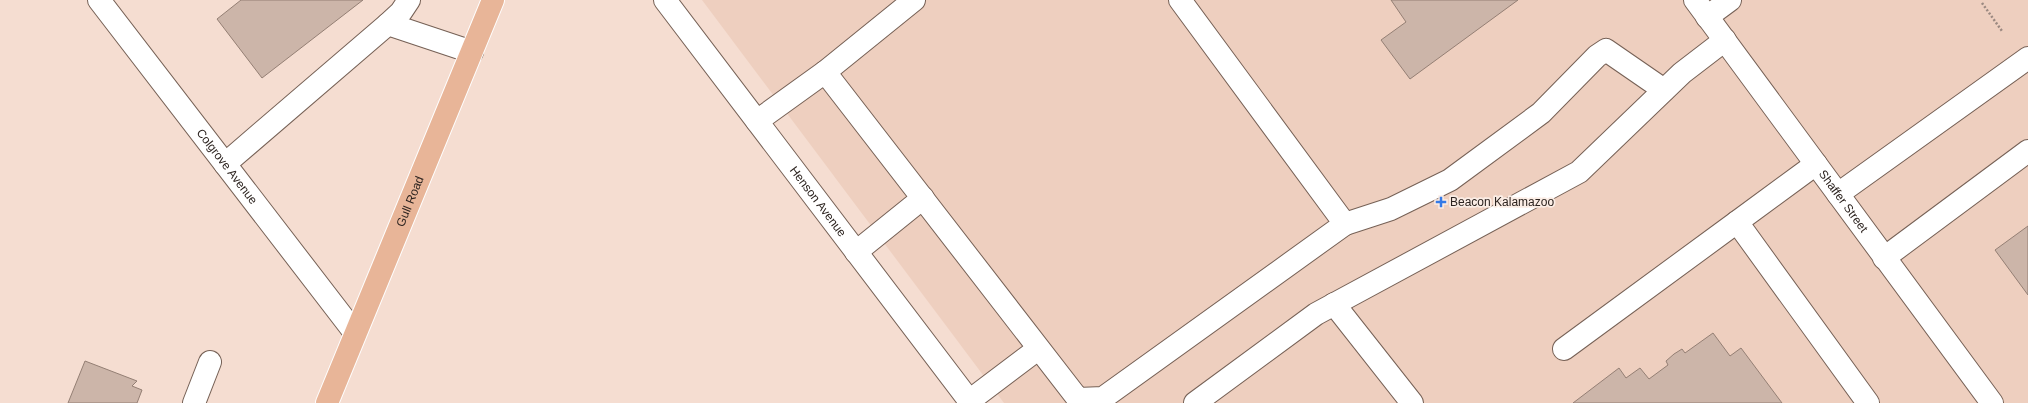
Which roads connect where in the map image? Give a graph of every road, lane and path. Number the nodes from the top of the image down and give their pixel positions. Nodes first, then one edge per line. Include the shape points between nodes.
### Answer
1 (99, 0) edge
2 (409, 0) edge
3 (493, 0) edge
4 (666, 0) edge
5 (914, 0) edge
6 (1180, 0) edge
7 (1730, 0) edge
8 (1982, 3) dead end
9 (1701, 8) edge
10 (388, 24) junction
11 (2002, 31) dead end
12 (1724, 40) junction
13 (472, 52) junction
14 (2028, 58) edge
15 (825, 72) junction
16 (1664, 90) junction
17 (757, 121) junction
18 (2028, 151) edge
19 (225, 164) junction
20 (1816, 164) junction
21 (1838, 194) junction
22 (923, 198) junction
23 (1737, 222) junction
24 (1345, 224) junction
25 (856, 252) junction
26 (1884, 258) junction
27 (1334, 304) junction
28 (355, 333) junction
29 (1038, 349) junction
30 (1564, 349) dead end
31 (210, 362) dead end
32 (1987, 401) edge
33 (970, 402) edge
34 (194, 403) edge
35 (327, 403) edge
36 (1195, 403) edge
37 (1412, 403) edge
38 (1868, 403) edge

1 - 19 street, Colgrove Avenue
2 - 10 street
3 - 13 main road, Gull Road
4 - 17 street, Henson Avenue
5 - 15 street
6 - 24 street
7 - 9 street
8 - 11 path
9 - 12 street, Shaffer Street
10 - 13 street
10 - 19 street
12 - 16 street
12 - 20 street, Shaffer Street
13 - 28 main road, Gull Road
14 - 21 street
15 - 17 street
15 - 22 street
16 - 24 street via 1606,50 1541,113 1450,180 1391,209
16 - 27 street via 1579,172
17 - 25 street, Henson Avenue
18 - 26 street
19 - 28 street, Colgrove Avenue
20 - 21 street, Shaffer Street
20 - 23 street
21 - 26 street, Shaffer Street
22 - 25 street
22 - 29 street
23 - 30 street
23 - 38 street
24 - 29 street via 1103,398 1078,399
25 - 33 street, Henson Avenue
26 - 32 street, Shaffer Street
27 - 36 street via 1316,314
27 - 37 street
28 - 35 main road, Gull Road
29 - 33 street
31 - 34 street

